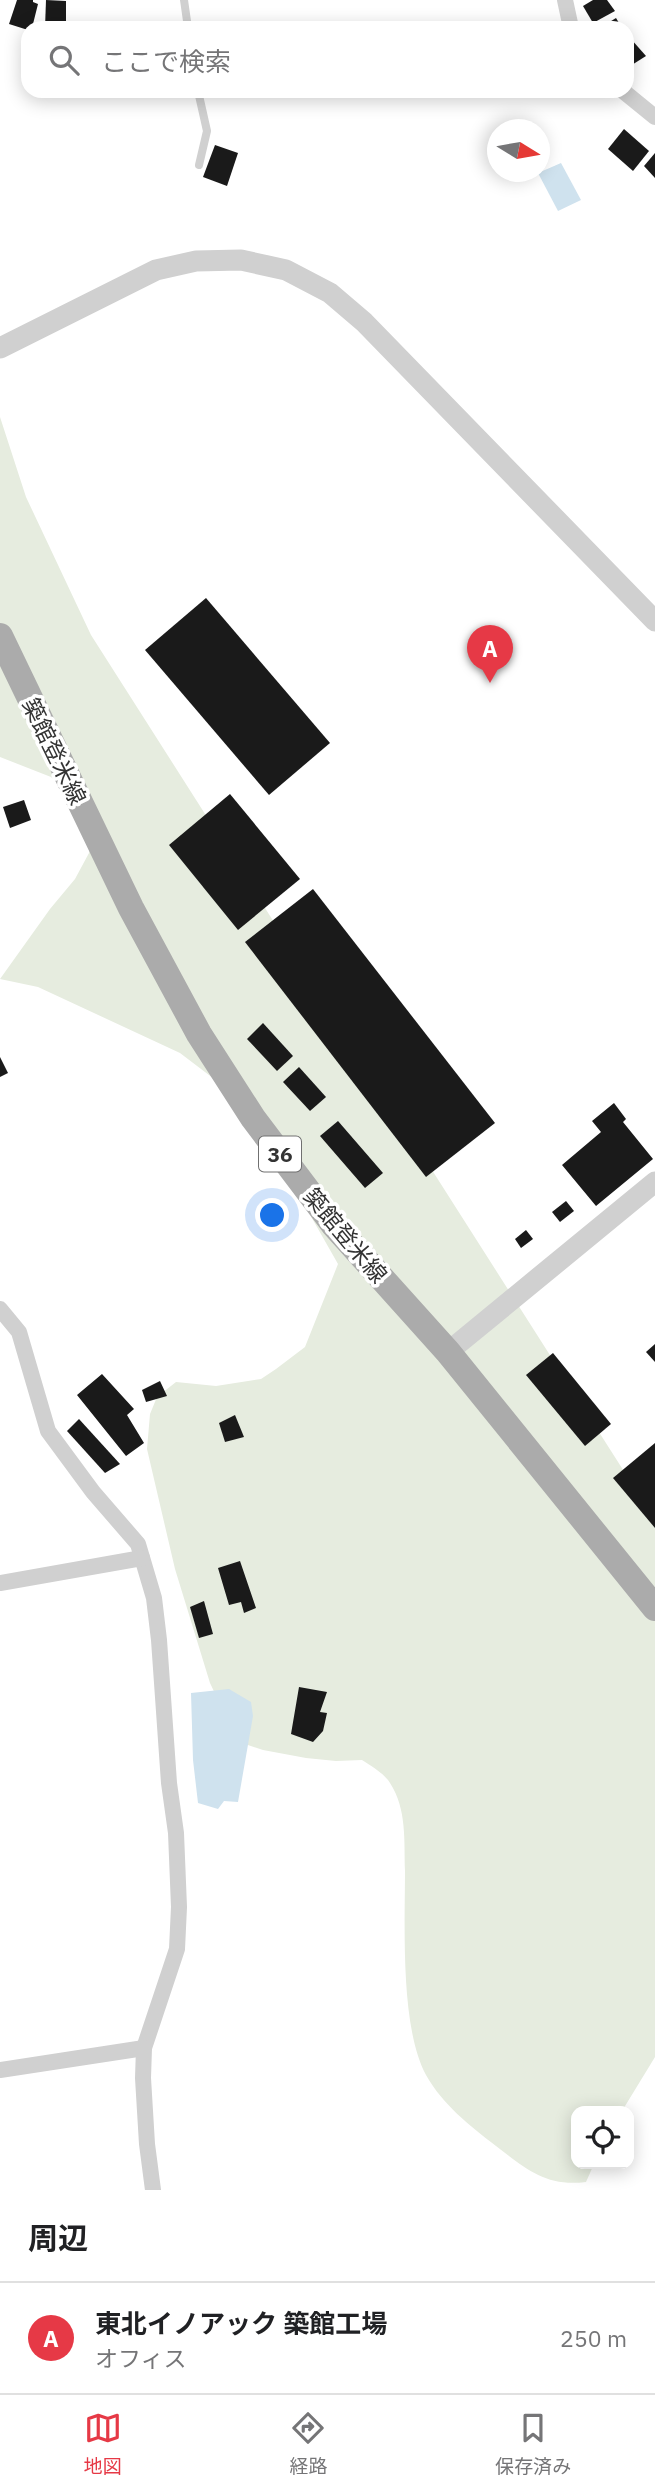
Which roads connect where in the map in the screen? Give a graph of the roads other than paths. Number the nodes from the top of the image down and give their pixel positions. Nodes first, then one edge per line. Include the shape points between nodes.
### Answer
1 (184, 0) edge
2 (565, 0) edge
3 (187, 21) edge
4 (570, 21) edge
5 (200, 98) edge
6 (632, 98) edge
7 (655, 117) edge
8 (200, 164) dead end
9 (0, 348) edge
10 (655, 621) edge
11 (0, 636) edge
12 (655, 1182) edge
13 (0, 1309) edge
14 (448, 1352) junction
15 (142, 1558) junction
16 (0, 1583) edge
17 (655, 1608) edge
18 (144, 2048) junction
19 (0, 2070) edge
20 (153, 2190) edge

1 - 3 lane
2 - 4 street
5 - 8 lane via 207,131
6 - 7 street
9 - 10 street via 156,270 195,261 241,260 286,270 330,293 364,322
11 - 14 main road, 築館登米線 / 36 via 131,908 199,1034 253,1118 333,1224
12 - 14 street
13 - 15 street via 19,1332 48,1430 138,1544
14 - 17 main road, 築館登米線 / 36
15 - 16 street
15 - 18 street via 154,1598 159,1640 179,1907 177,1949
18 - 19 street
18 - 20 street

